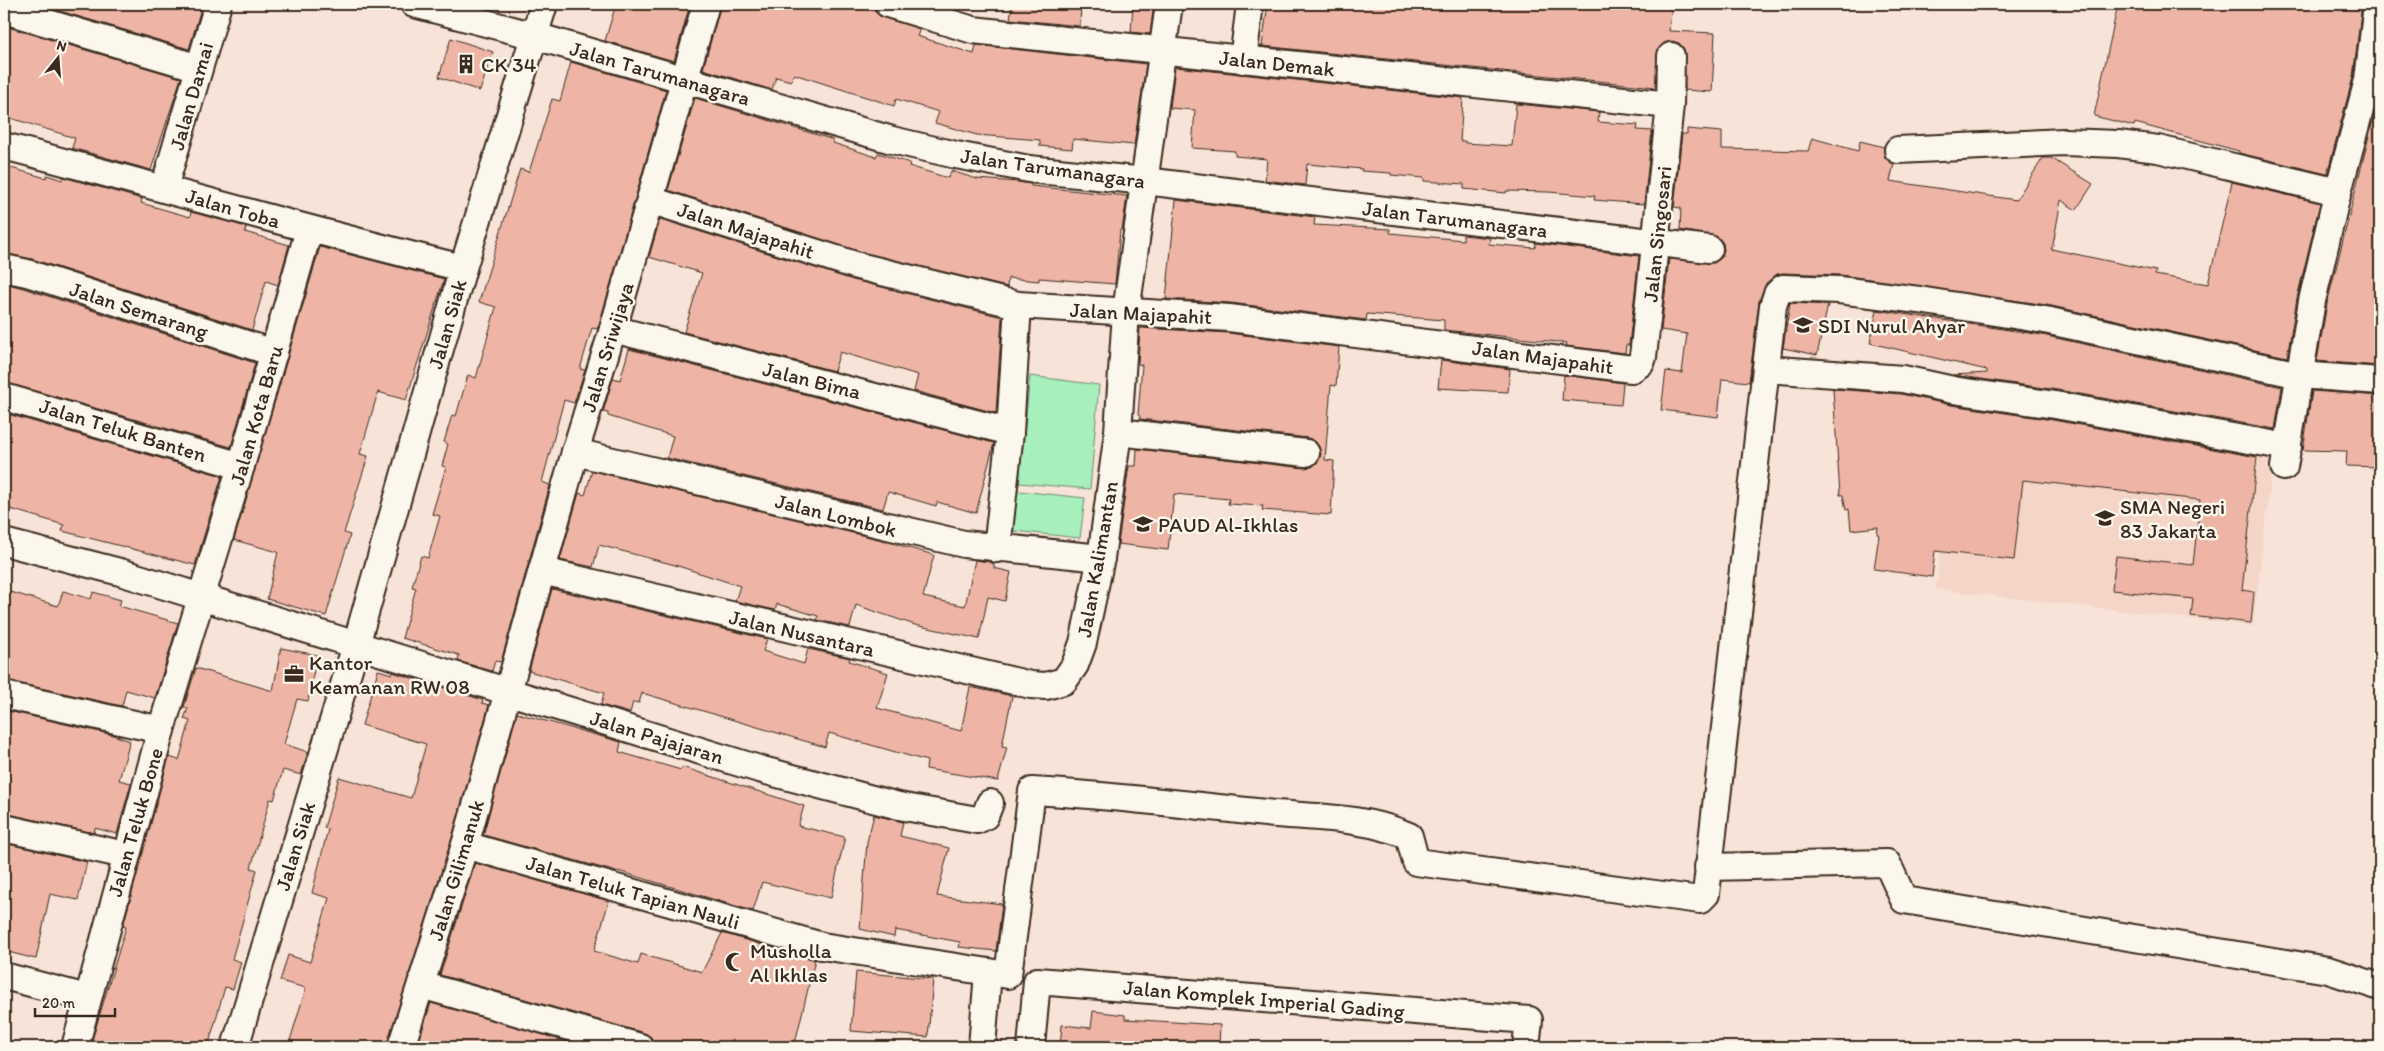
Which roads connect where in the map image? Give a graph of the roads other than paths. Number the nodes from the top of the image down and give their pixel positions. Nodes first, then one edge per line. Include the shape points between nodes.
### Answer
1 (218, 4) edge
2 (414, 4) edge
3 (544, 4) edge
4 (706, 4) edge
5 (888, 4) edge
6 (1169, 4) edge
7 (1250, 4) edge
8 (2377, 4) edge
9 (4, 10) edge
10 (535, 36) junction
11 (1162, 50) junction
12 (1671, 56) dead end
13 (1243, 60) junction
14 (199, 68) junction
15 (684, 80) junction
16 (2374, 81) edge
17 (1670, 105) junction
18 (4, 146) edge
19 (1898, 150) dead end
20 (1145, 181) junction
21 (164, 188) junction
22 (2338, 192) junction
23 (650, 200) junction
24 (309, 230) junction
25 (1656, 242) junction
26 (1709, 249) dead end
27 (4, 268) edge
28 (463, 268) junction
29 (1018, 306) junction
30 (1126, 312) junction
31 (613, 329) junction
32 (274, 353) junction
33 (1641, 363) joint
34 (1766, 369) junction
35 (2300, 375) junction
36 (2380, 381) edge
37 (4, 397) edge
38 (1010, 432) junction
39 (1118, 432) junction
40 (575, 452) junction
41 (1306, 453) dead end
42 (242, 466) junction
43 (4, 542) edge
44 (997, 549) junction
45 (1101, 558) junction
46 (542, 571) junction
47 (201, 599) junction
48 (356, 645) junction
49 (1064, 681) joint
50 (508, 691) junction
51 (4, 695) edge
52 (161, 730) junction
53 (990, 803) dead end
54 (4, 828) edge
55 (465, 845) junction
56 (125, 855) junction
57 (1708, 867) junction
58 (998, 973) junction
59 (4, 976) edge
60 (421, 985) junction
61 (2380, 987) edge
62 (87, 998) junction
63 (75, 1047) edge
64 (234, 1047) edge
65 (401, 1047) edge
66 (640, 1047) edge
67 (982, 1047) edge
68 (1031, 1047) edge
69 (1526, 1047) edge

1 - 14 street, Jalan Damai
2 - 10 street, Jalan Tarumanagara
3 - 10 street, Jalan Siak
4 - 15 street, Jalan Sriwijaya
5 - 11 street, Jalan Demak via 973,30
6 - 11 street, Jalan Kalimantan
7 - 13 street
8 - 16 street
9 - 14 street
10 - 15 street, Jalan Tarumanagara
10 - 28 street, Jalan Siak
11 - 13 street, Jalan Demak
11 - 20 street, Jalan Kalimantan
12 - 17 street, Jalan Singosari
13 - 17 street, Jalan Demak
14 - 21 street, Jalan Damai
15 - 20 street, Jalan Tarumanagara via 892,140 956,155 1030,169
15 - 23 street, Jalan Sriwijaya
16 - 22 street
17 - 25 street, Jalan Singosari
18 - 21 street, Jalan Toba
19 - 22 street via 2064,142 2118,144 2158,149
20 - 25 street, Jalan Tarumanagara
20 - 30 street, Jalan Kalimantan
21 - 24 street, Jalan Toba
22 - 35 street via 2312,301
23 - 29 street, Jalan Majapahit via 858,266
23 - 31 street, Jalan Sriwijaya
24 - 28 street, Jalan Toba
24 - 32 street, Jalan Kota Baru
25 - 26 street, Jalan Tarumanagara
25 - 33 street, Jalan Singosari
27 - 32 street, Jalan Semarang
28 - 48 street, Jalan Siak
29 - 30 street, Jalan Majapahit
29 - 38 street
30 - 33 street, Jalan Majapahit via 1229,318 1632,369
30 - 39 street, Jalan Kalimantan
31 - 38 street, Jalan Bima
31 - 40 street, Jalan Sriwijaya
32 - 42 street, Jalan Kota Baru
34 - 35 street via 1773,306 1776,294 1783,288 1840,290 2045,320
34 - 35 street via 1903,379 2055,406 2286,457
34 - 57 street
35 - 36 street
37 - 42 street, Jalan Teluk Banten
38 - 44 street
39 - 41 street
39 - 45 street, Jalan Kalimantan
40 - 44 street, Jalan Lombok via 916,534
40 - 46 street, Jalan Sriwijaya
42 - 47 street, Jalan Kota Baru
43 - 47 street via 120,572
44 - 45 street, Jalan Lombok
45 - 49 street, Jalan Kalimantan via 1083,643 1075,665
46 - 49 street, Jalan Nusantara via 1031,685 1046,686
46 - 50 street, Jalan Sriwijaya
47 - 48 street
47 - 52 street, Jalan Teluk Bone
48 - 50 street, Jalan Pajajaran
48 - 64 street, Jalan Siak
50 - 53 street, Jalan Pajajaran via 759,769 899,806 977,820 985,816
50 - 55 street, Jalan Gilimanuk
51 - 52 street
52 - 56 street, Jalan Teluk Bone
54 - 56 street
55 - 58 street, Jalan Teluk Tapian Nauli via 822,946
55 - 60 street, Jalan Gilimanuk
56 - 62 street, Jalan Teluk Bone
57 - 58 street via 1706,894 1700,900 1692,900 1416,862 1409,836 1389,827 1116,796 1032,790
57 - 61 street via 1887,863 1904,900 2328,970
58 - 67 street
59 - 62 street
60 - 65 street, Jalan Gilimanuk
60 - 66 street
62 - 63 street, Jalan Teluk Bone
68 - 69 street, Jalan Komplek Imperial Gading via 1038,981 1529,1020

